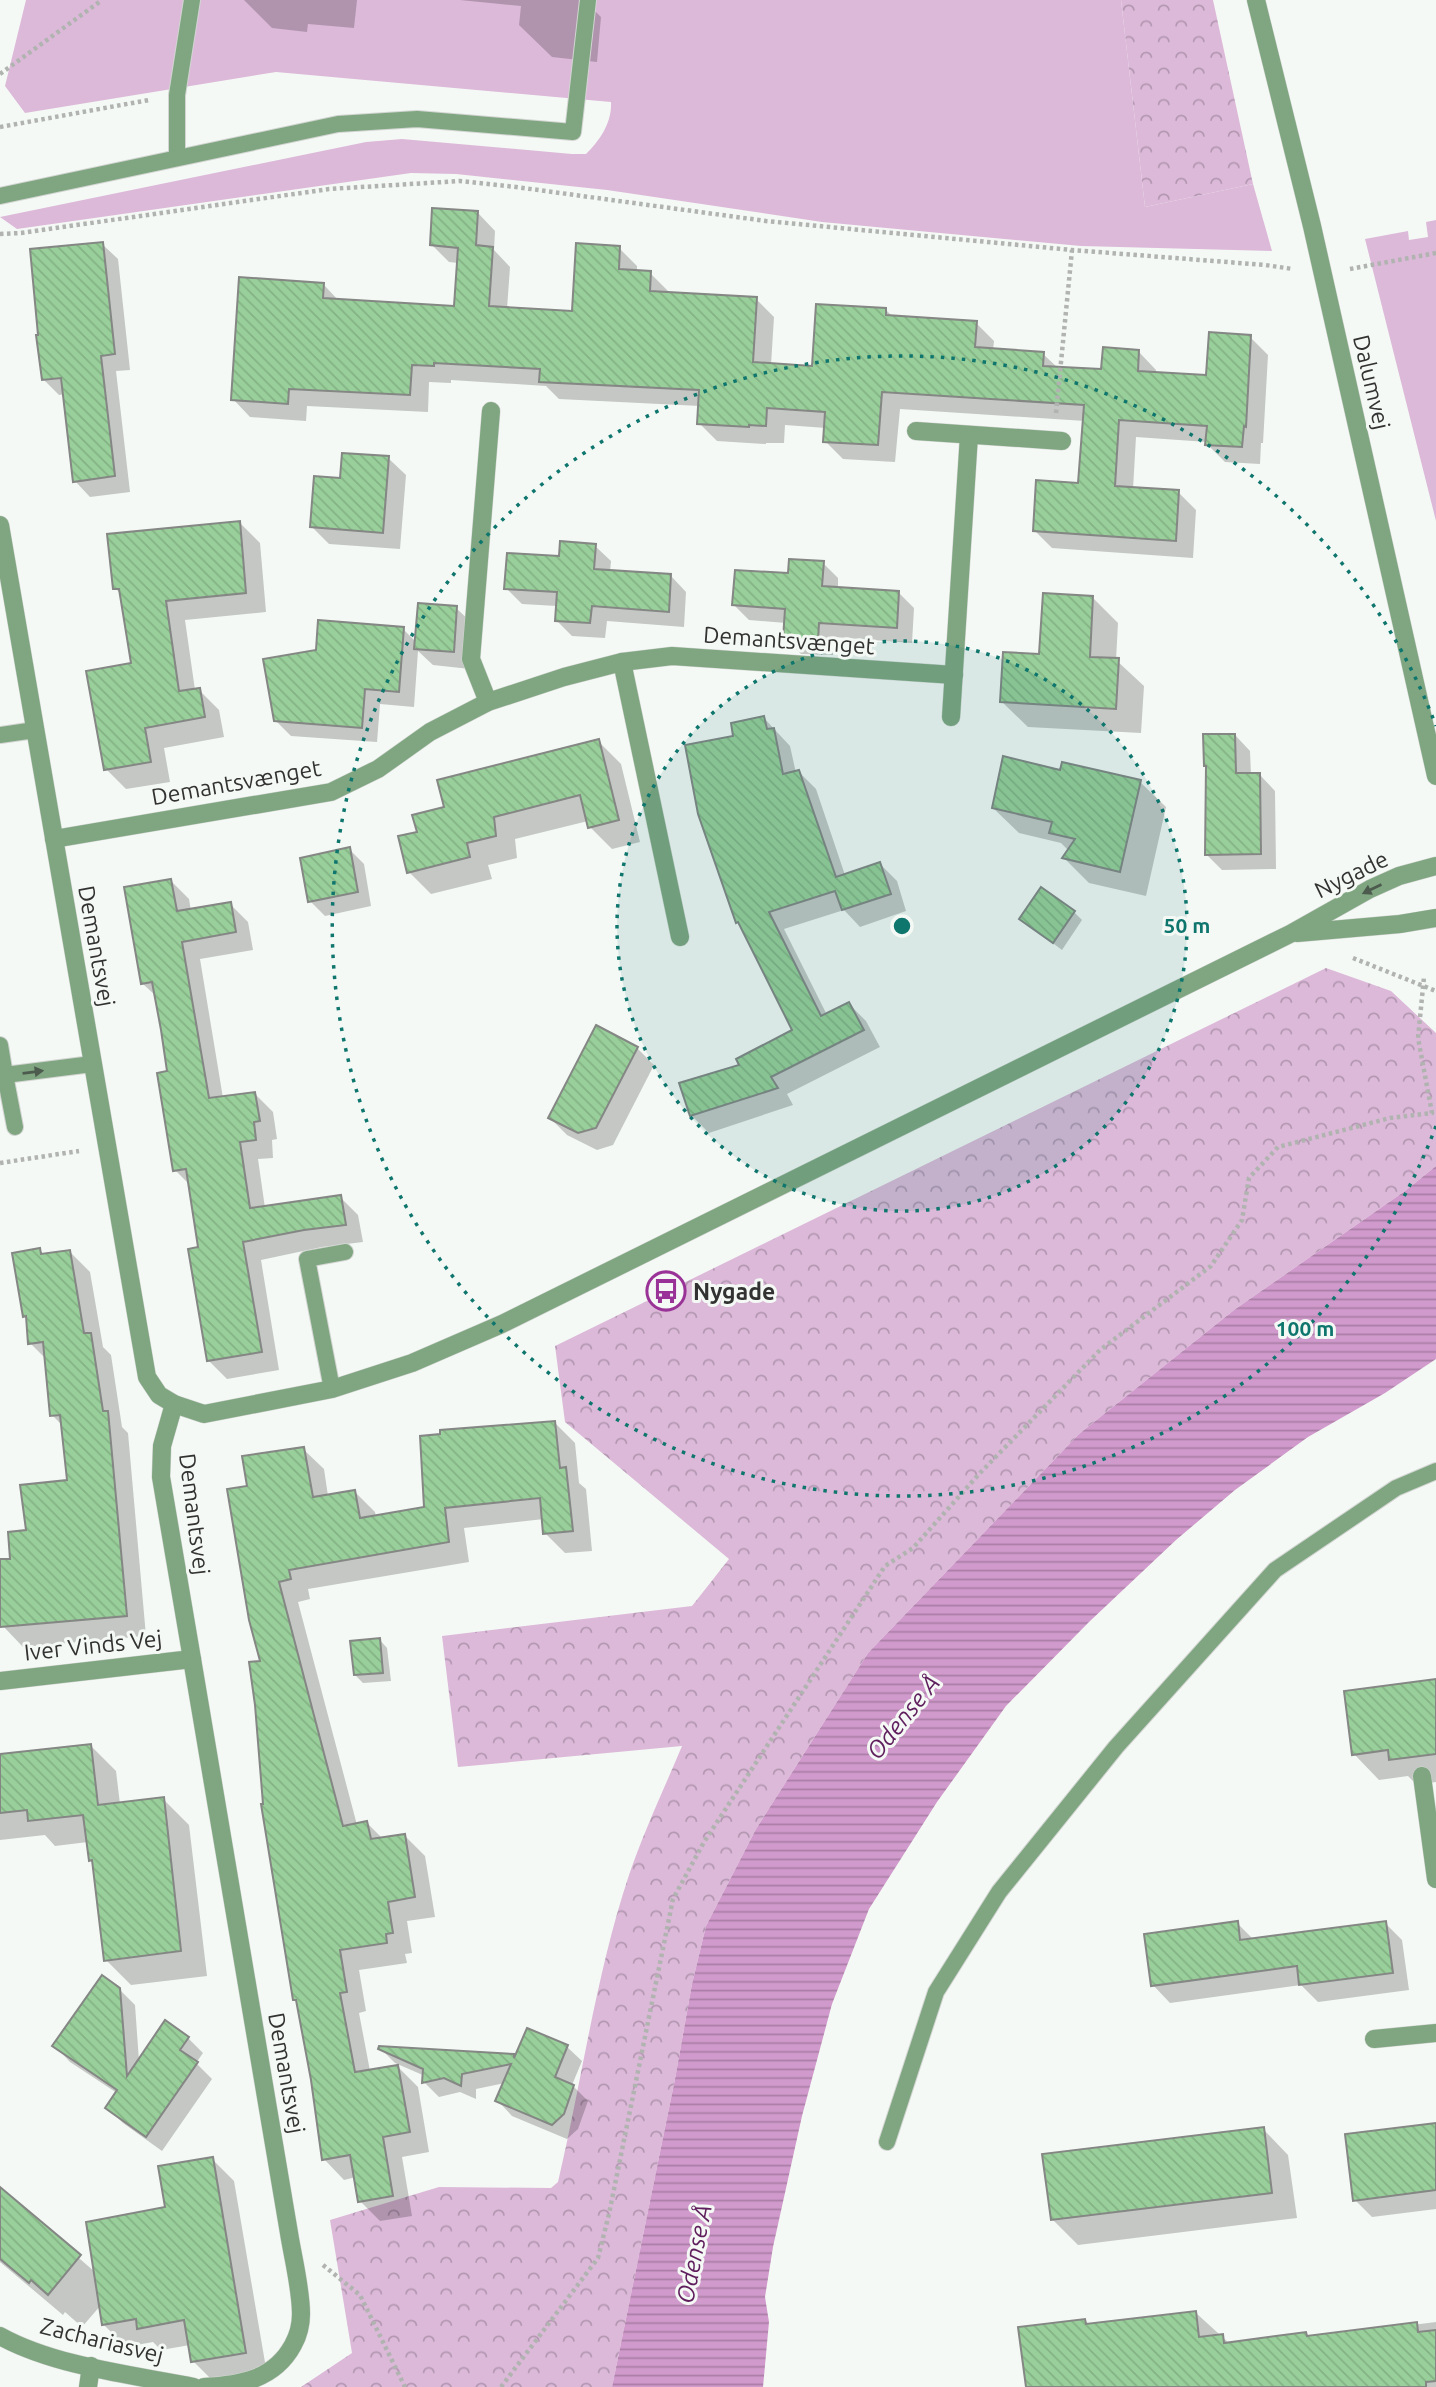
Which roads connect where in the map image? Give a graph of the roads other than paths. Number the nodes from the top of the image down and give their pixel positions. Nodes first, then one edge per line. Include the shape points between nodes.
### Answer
1 (192, 0) edge
2 (588, 0) edge
3 (1256, 0) edge
4 (177, 157) junction
5 (0, 196) edge
6 (491, 411) dead end
7 (916, 431) dead end
8 (969, 435) junction
9 (1058, 441) road end
10 (0, 525) edge
11 (622, 662) junction
12 (954, 675) junction
13 (488, 702) junction
14 (951, 717) dead end
15 (35, 730) junction
16 (0, 735) edge
17 (1436, 776) edge
18 (54, 839) junction
19 (1436, 866) edge
20 (1436, 918) edge
21 (1290, 933) junction
22 (680, 937) dead end
23 (0, 1045) edge
24 (92, 1064) junction
25 (5, 1075) junction
26 (15, 1127) dead end
27 (345, 1252) dead end
28 (332, 1389) junction
29 (174, 1404) junction
30 (1436, 1471) edge
31 (192, 1659) junction
32 (0, 1681) edge
33 (1422, 1776) dead end
34 (1436, 1880) edge
35 (1436, 2033) edge
36 (1374, 2039) dead end
37 (887, 2141) dead end
38 (0, 2336) edge
39 (91, 2366) junction
40 (88, 2387) edge
41 (194, 2387) edge
42 (204, 2387) edge

1 - 4 lane via 177,95
2 - 4 lane via 573,132 417,119 338,124
3 - 17 street, Dalumvej
4 - 5 lane
6 - 13 street via 471,659
7 - 8 street
8 - 9 street
8 - 12 street
10 - 15 street, Demantsvej
11 - 12 street, Demantsvænget via 672,656
11 - 13 street, Demantsvænget
11 - 22 street
12 - 14 street
13 - 18 street, Demantsvænget via 331,792
15 - 16 lane
15 - 18 street, Demantsvej
18 - 24 street, Demantsvej
19 -> 21 street, Nygade via 1370,889
20 - 21 street, Nygade
21 - 28 street, Nygade via 502,1324 412,1363
23 - 25 lane
25 -> 24 lane
24 - 29 street, Demantsvej via 147,1377 159,1395
25 - 26 lane
27 - 28 lane via 307,1259
28 - 29 street, Nygade via 204,1414
29 - 31 street, Demantsvej via 162,1446 161,1477
30 - 37 lane via 1396,1488 1275,1570 1116,1747 999,1892 936,1992
31 - 32 street, Iver Vinds Vej
31 - 42 street, Demantsvej via 301,2314 298,2335 273,2370 255,2380
33 - 34 street
35 - 36 street
38 - 39 street, Zachariasvej
39 - 40 street
39 - 41 street, Zachariasvej

